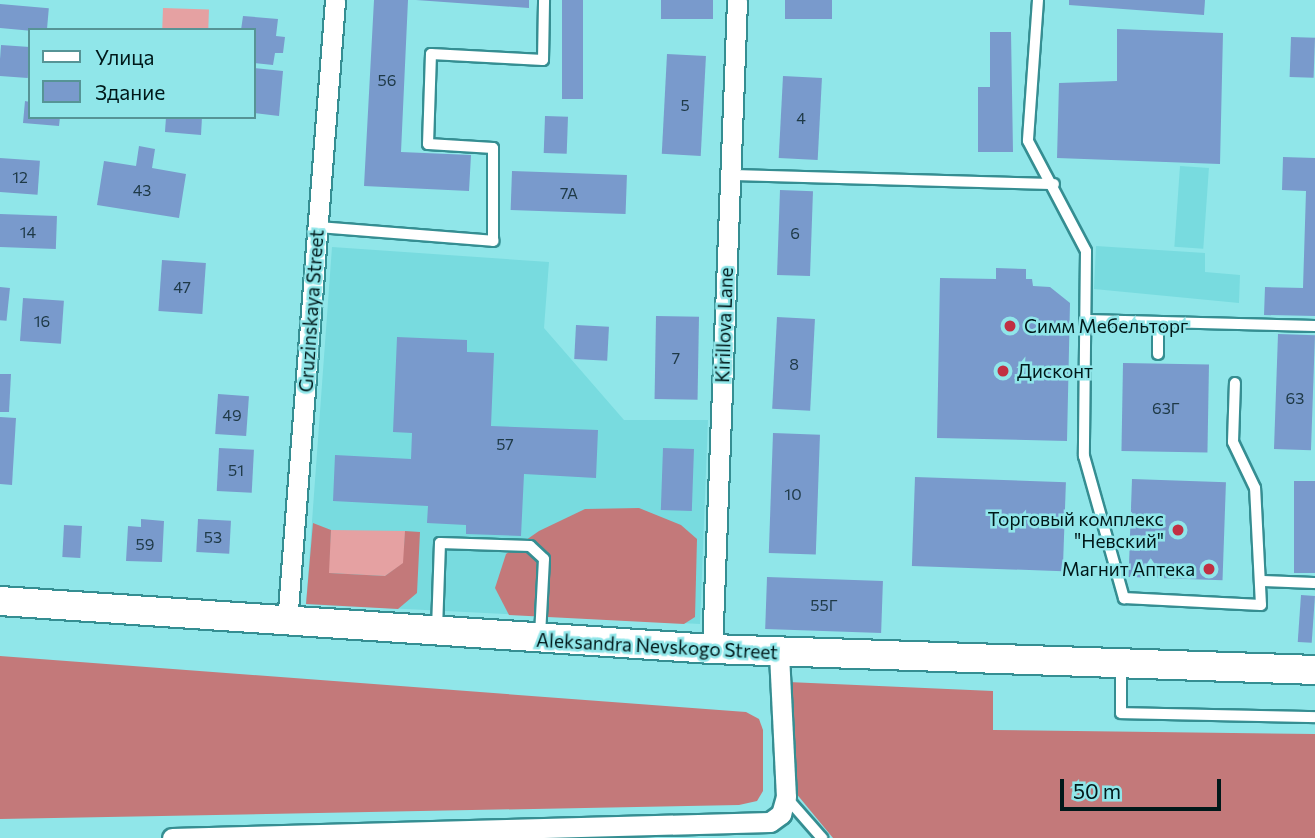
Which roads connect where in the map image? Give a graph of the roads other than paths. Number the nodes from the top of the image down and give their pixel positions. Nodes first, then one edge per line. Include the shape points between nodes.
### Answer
1 (335, 0) edge
2 (544, 0) edge
3 (737, 0) edge
4 (1038, 0) edge
5 (730, 175) junction
6 (1054, 184) junction
7 (317, 227) junction
8 (1086, 320) junction
9 (1158, 322) junction
10 (1315, 326) edge
11 (1158, 354) dead end
12 (1235, 383) dead end
13 (1262, 581) junction
14 (1315, 583) edge
15 (0, 601) edge
16 (287, 623) junction
17 (436, 633) junction
18 (540, 640) junction
19 (712, 649) junction
20 (779, 652) junction
21 (1121, 663) junction
22 (1315, 670) edge
23 (1315, 717) edge
24 (786, 797) junction
25 (172, 838) edge
26 (822, 838) edge

1 - 7 street, Gruzinskaya Street
2 - 7 lane via 543,60 430,54 428,144 493,148 493,241
3 - 5 street, Kirillova Lane
4 - 6 lane via 1028,141
5 - 6 lane
5 - 19 street, Kirillova Lane
6 - 8 lane via 1086,251
7 - 16 street, Gruzinskaya Street
8 - 9 lane
8 - 13 lane via 1084,456 1125,598 1261,605
9 - 10 lane
9 - 11 lane
12 - 13 lane via 1233,442 1255,488
13 - 14 lane
15 - 16 main road, Aleksandra Nevskogo Street
16 - 17 main road, Aleksandra Nevskogo Street
17 - 18 main road, Aleksandra Nevskogo Street
17 - 18 lane via 440,543 530,546 544,559
18 - 19 main road, Aleksandra Nevskogo Street
19 - 20 main road, Aleksandra Nevskogo Street
20 - 21 main road, Aleksandra Nevskogo Street
20 - 24 street
21 - 22 main road, Aleksandra Nevskogo Street
21 - 23 lane via 1121,713
24 - 25 street via 781,814 751,825
24 - 26 lane

